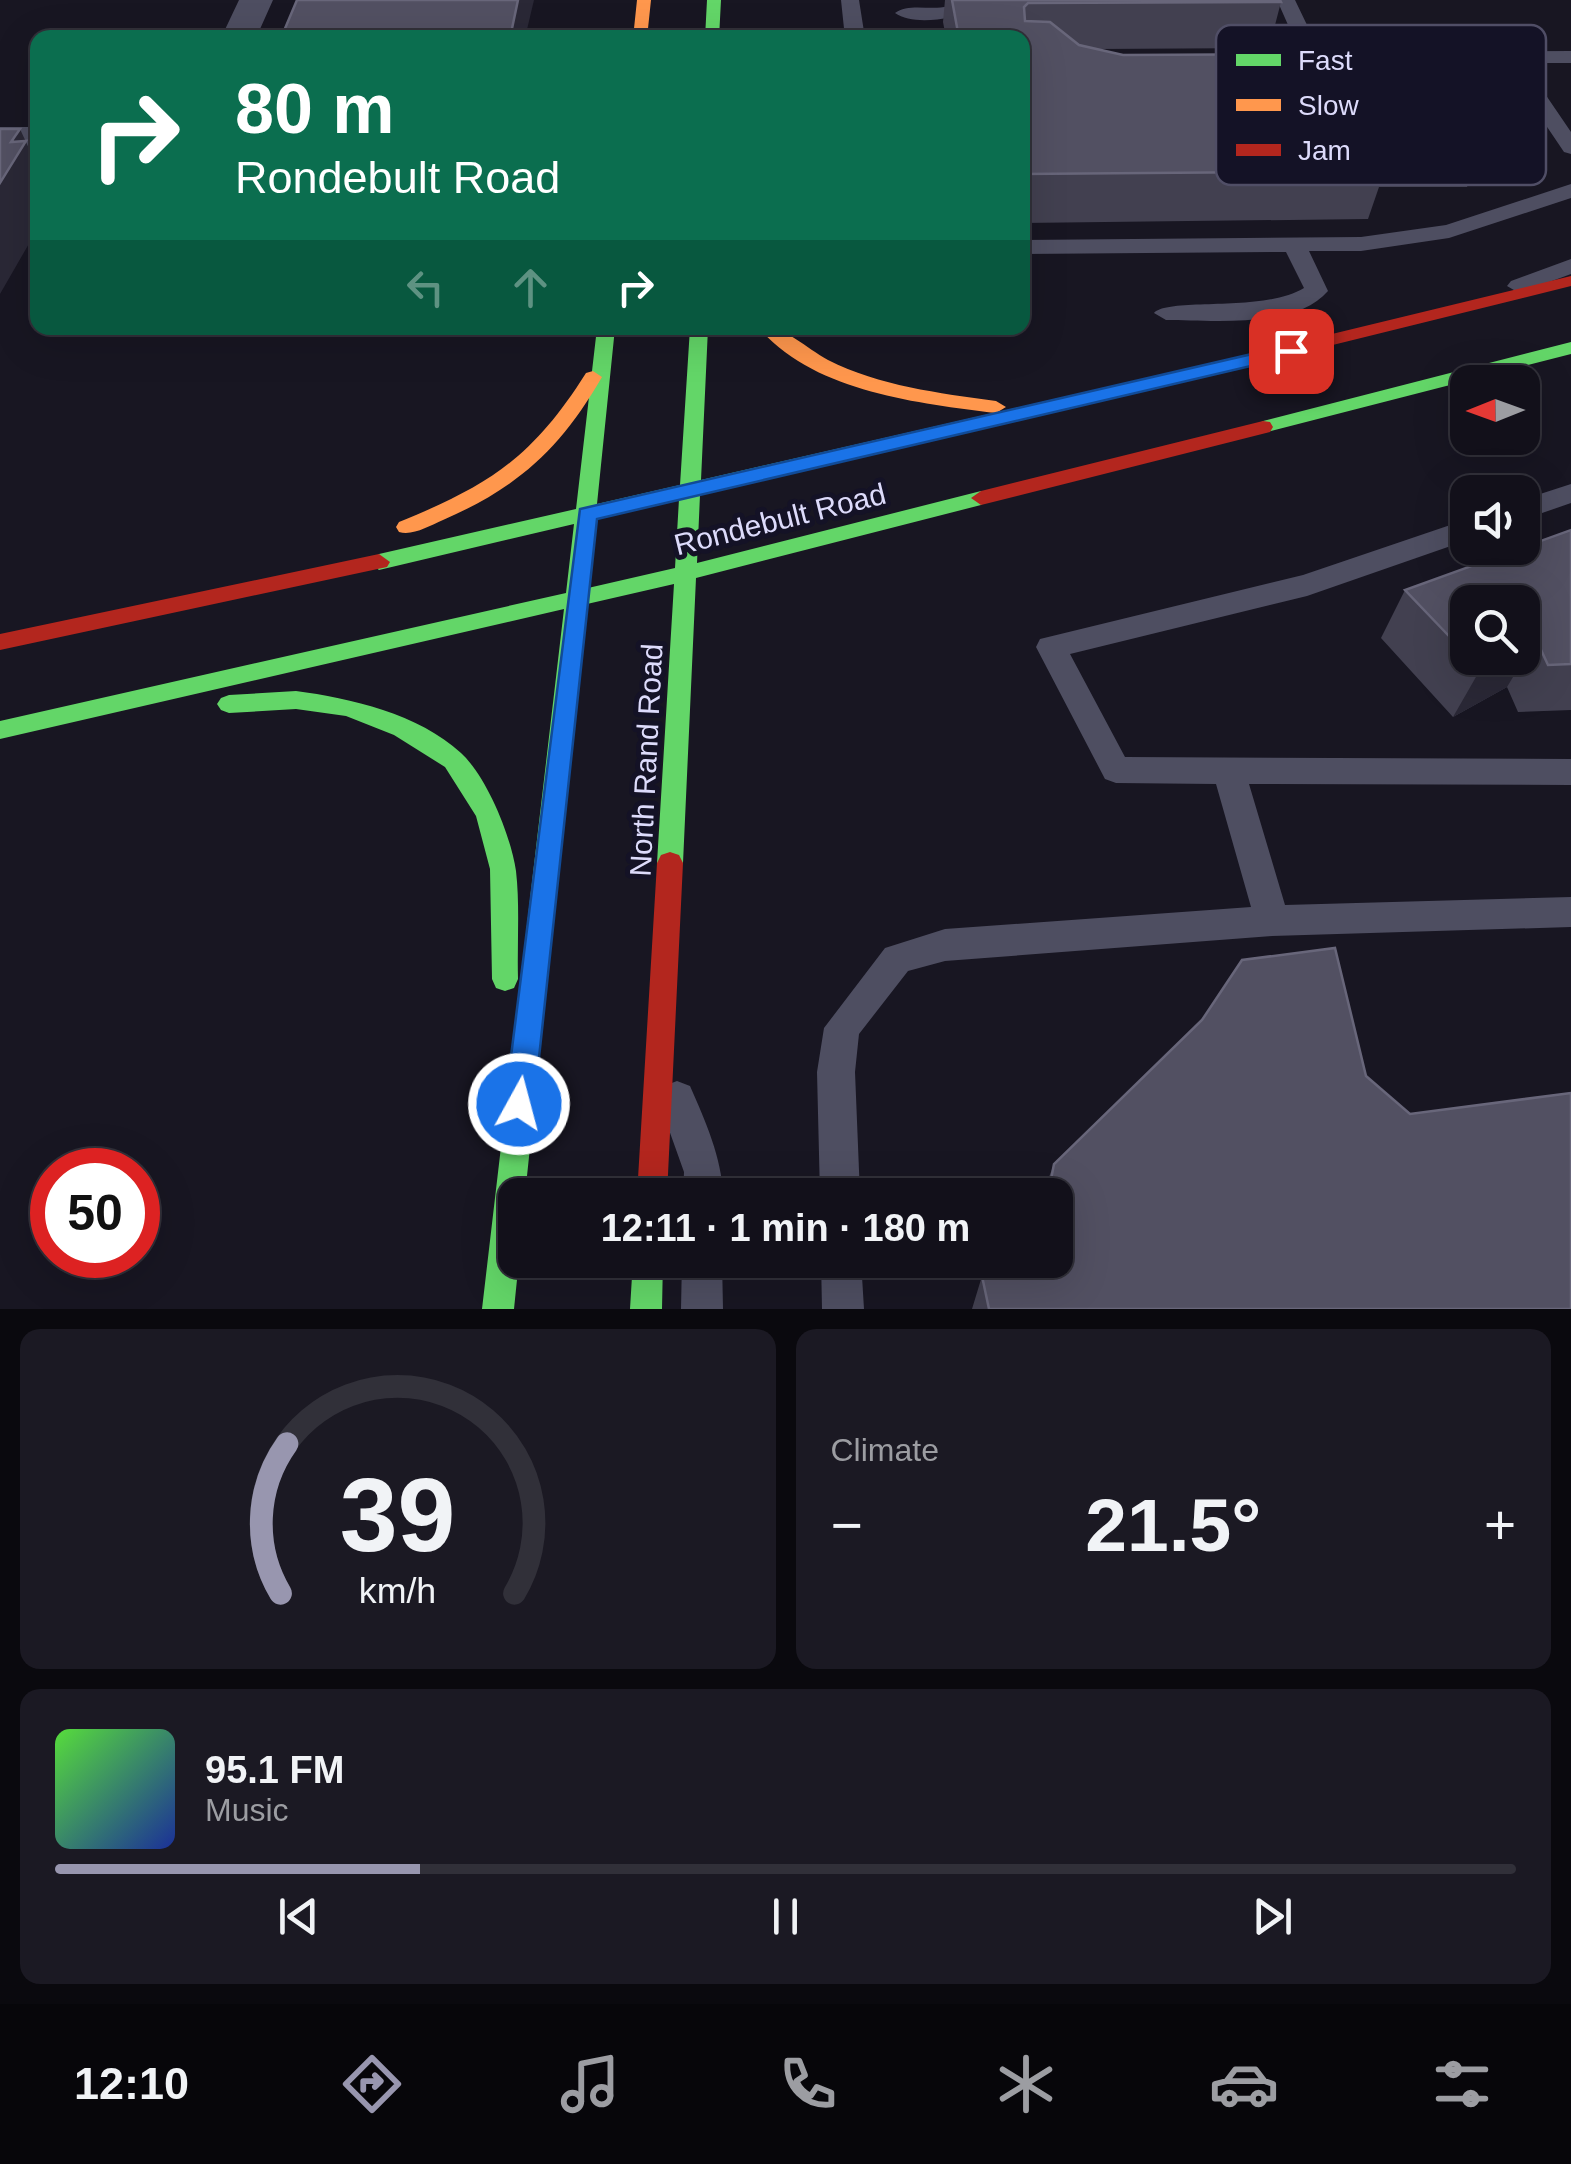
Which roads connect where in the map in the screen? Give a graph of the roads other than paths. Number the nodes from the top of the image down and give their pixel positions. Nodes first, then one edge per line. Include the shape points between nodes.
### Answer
1 (256, 0) edge
2 (644, 0) edge
3 (714, 0) edge
4 (850, 0) edge
5 (968, 0) edge
6 (1286, 0) edge
7 (904, 13) dead end
8 (1298, 25) edge
9 (242, 30) edge
10 (641, 30) edge
11 (712, 30) edge
12 (855, 30) edge
13 (1546, 111) edge
14 (30, 138) edge
15 (0, 139) edge
16 (1571, 148) edge
17 (1571, 190) edge
18 (1294, 245) junction
19 (1030, 247) edge
20 (1571, 266) edge
21 (1571, 281) edge
22 (1166, 313) dead end
23 (1436, 316) junction
24 (605, 335) edge
25 (699, 335) edge
26 (775, 335) edge
27 (1571, 348) edge
28 (602, 360) junction
29 (1037, 412) junction
30 (690, 491) junction
31 (1571, 493) edge
32 (1540, 504) edge
33 (587, 514) junction
34 (1450, 535) edge
35 (687, 574) junction
36 (579, 596) junction
37 (226, 597) junction
38 (0, 642) edge
39 (74, 716) junction
40 (0, 730) edge
41 (1230, 771) junction
42 (1571, 772) edge
43 (1571, 912) edge
44 (1272, 921) junction
45 (660, 1049) junction
46 (510, 1178) edge
47 (510, 1178) edge
48 (653, 1178) edge
49 (703, 1178) edge
50 (839, 1178) edge
51 (501, 1278) edge
52 (647, 1278) edge
53 (702, 1278) edge
54 (842, 1278) edge
55 (498, 1309) edge
56 (646, 1309) edge
57 (702, 1309) edge
58 (843, 1309) edge

1 - 9 street
2 - 10 main road
3 - 11 main road
4 - 12 lane
5 - 7 lane via 950,13
6 - 8 lane
13 - 16 lane
14 - 15 street
17 - 18 lane via 1449,231 1361,244
18 - 19 lane
18 - 22 lane via 1314,280 1316,292 1307,298 1260,309
20 - 23 lane
21 - 23 main road, Rondebult Road
23 - 29 main road, Rondebult Road
24 - 28 main road
25 - 30 main road, North Rand Road
26 - 29 main road via 868,384 926,399
27 - 35 main road, Rondebult Road
28 - 33 main road
28 - 37 main road via 566,429 537,459 480,498
29 - 30 main road, Rondebult Road
30 - 33 main road, Rondebult Road
30 - 35 main road, North Rand Road
31 - 32 lane
33 - 36 main road
33 - 37 main road, Rondebult Road
34 - 41 lane via 1306,585 1051,647 1116,770
35 - 36 main road, Rondebult Road
35 - 45 main road, North Rand Road
36 - 39 main road, Rondebult Road
36 - 46 main road
37 - 38 main road, Rondebult Road
39 - 40 main road, Rondebult Road
39 - 47 main road via 296,700 348,708 402,728 453,760 488,813 504,868
41 - 42 lane
41 - 44 lane
43 - 44 lane
44 - 50 lane via 945,944 897,959 842,1028 836,1072
45 - 48 main road, North Rand Road
45 - 49 lane
51 - 55 main road
52 - 56 main road
53 - 57 lane
54 - 58 lane

